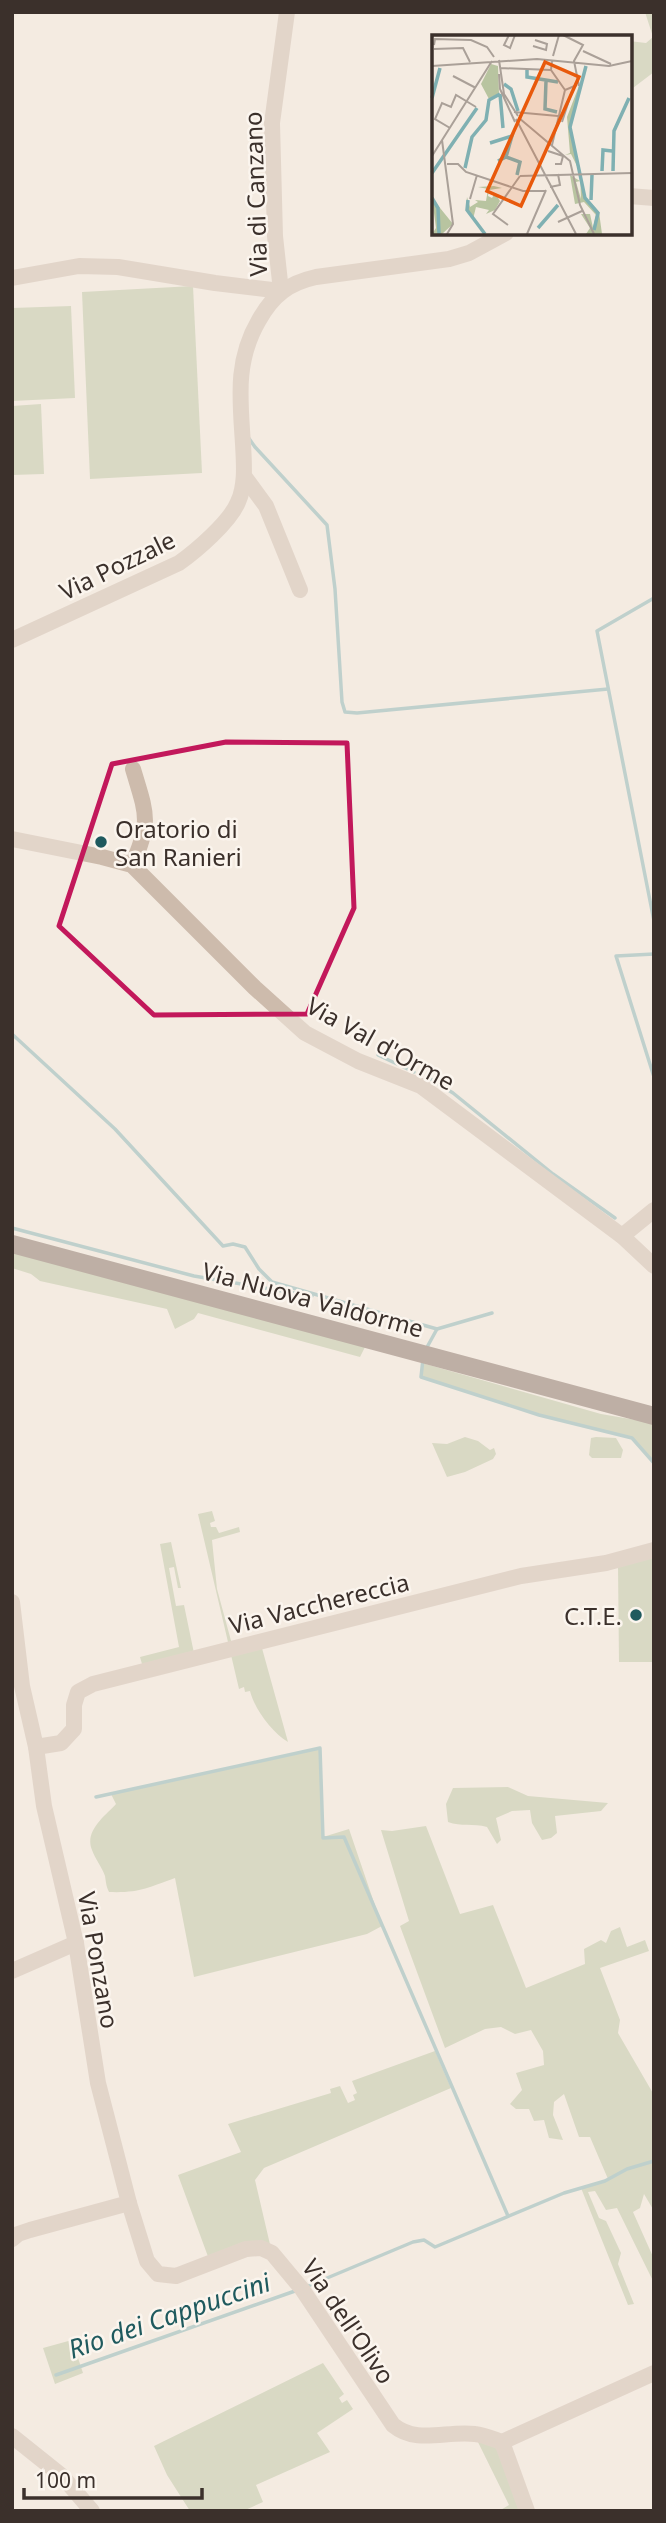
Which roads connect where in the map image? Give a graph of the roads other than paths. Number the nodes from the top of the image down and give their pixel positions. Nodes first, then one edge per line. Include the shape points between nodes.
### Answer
1 (287, 12) edge
2 (631, 196) edge
3 (654, 198) edge
4 (504, 234) edge
5 (12, 278) edge
6 (281, 290) junction
7 (244, 476) junction
8 (300, 590) dead end
9 (12, 640) edge
10 (133, 769) dead end
11 (12, 839) edge
12 (132, 865) junction
13 (654, 1210) edge
14 (622, 1236) junction
15 (12, 1244) edge
16 (654, 1266) edge
17 (654, 1401) edge
18 (601, 1402) junction
19 (654, 1416) edge
20 (654, 1550) edge
21 (12, 1602) edge
22 (36, 1747) junction
23 (76, 1943) junction
24 (12, 1971) edge
25 (129, 2203) junction
26 (12, 2239) edge
27 (654, 2373) edge
28 (12, 2436) edge
29 (502, 2442) junction
30 (92, 2511) edge
31 (527, 2511) edge

1 - 6 street, Via di Canzano via 272,123
2 - 3 street
4 - 6 street via 449,259 316,277
5 - 6 street via 79,266 118,267
6 - 7 street via 261,316 245,350 239,385
7 - 8 street via 267,506
7 - 9 street, Via Pozzale via 238,504 199,550
10 - 12 street via 147,816
11 - 12 street
12 - 14 street, Via Val d'Orme via 305,1033 421,1086
13 - 14 street
14 - 16 street, Via Val d'Orme
15 - 18 main road, Via Nuova Valdorme
17 - 18 main road, Via Nuova Valdorme
18 - 19 main road, Via Nuova Valdorme
20 - 22 street, Via Vacchereccia via 606,1563 521,1576 93,1684 78,1692 74,1729 61,1743
21 - 22 street, Via Ponzano via 22,1686
22 - 23 street, Via Ponzano via 44,1806
23 - 24 street
23 - 25 street, Via Ponzano via 98,2082
25 - 26 street
25 - 29 street, Via dell'Olivo via 147,2261 158,2274 176,2276 246,2249 272,2253 400,2431 433,2436 474,2434
27 - 29 street
28 - 30 street via 62,2476
29 - 31 street

